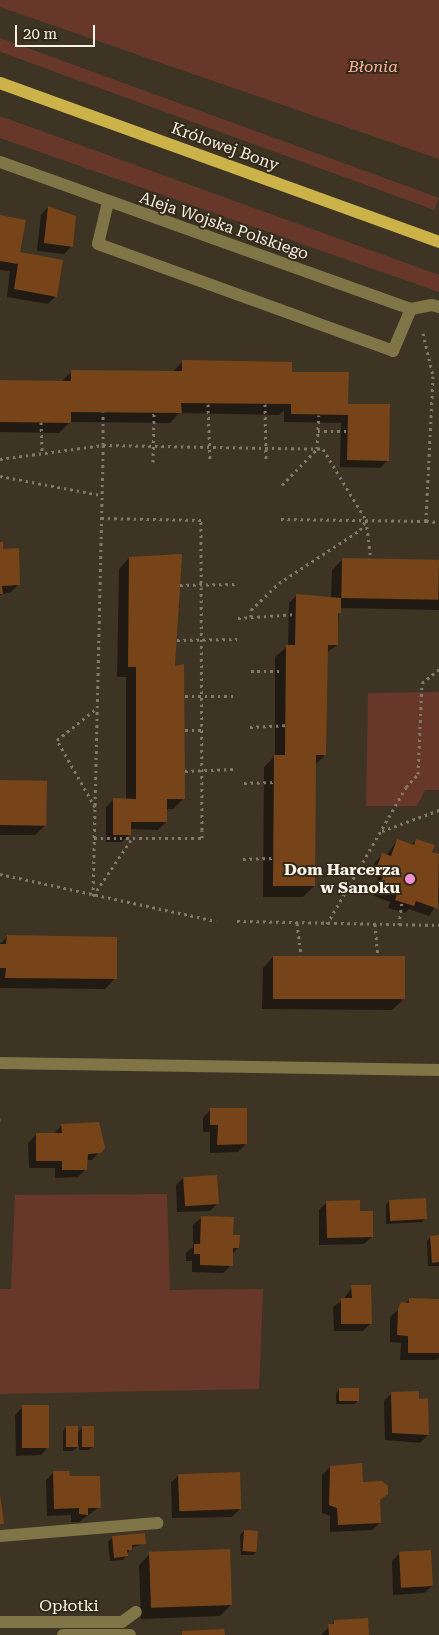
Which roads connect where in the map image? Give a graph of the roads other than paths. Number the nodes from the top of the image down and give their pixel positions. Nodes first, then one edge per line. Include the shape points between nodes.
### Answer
1 (0, 83) edge
2 (0, 162) edge
3 (108, 202) junction
4 (439, 242) edge
5 (439, 307) edge
6 (411, 309) junction
7 (0, 1063) edge
8 (439, 1070) edge
9 (157, 1523) dead end
10 (0, 1536) edge
11 (136, 1612) dead end
12 (0, 1622) edge
13 (63, 1635) edge
14 (130, 1635) edge

1 - 4 main road, Królowej Bony
2 - 3 street, Aleja Wojska Polskiego
3 - 6 street, Aleja Wojska Polskiego
3 - 6 street via 98,244 393,352
5 - 6 street, Aleja Wojska Polskiego
7 - 8 street
9 - 10 street
11 - 12 street, Opłotki via 122,1622
13 - 14 street

